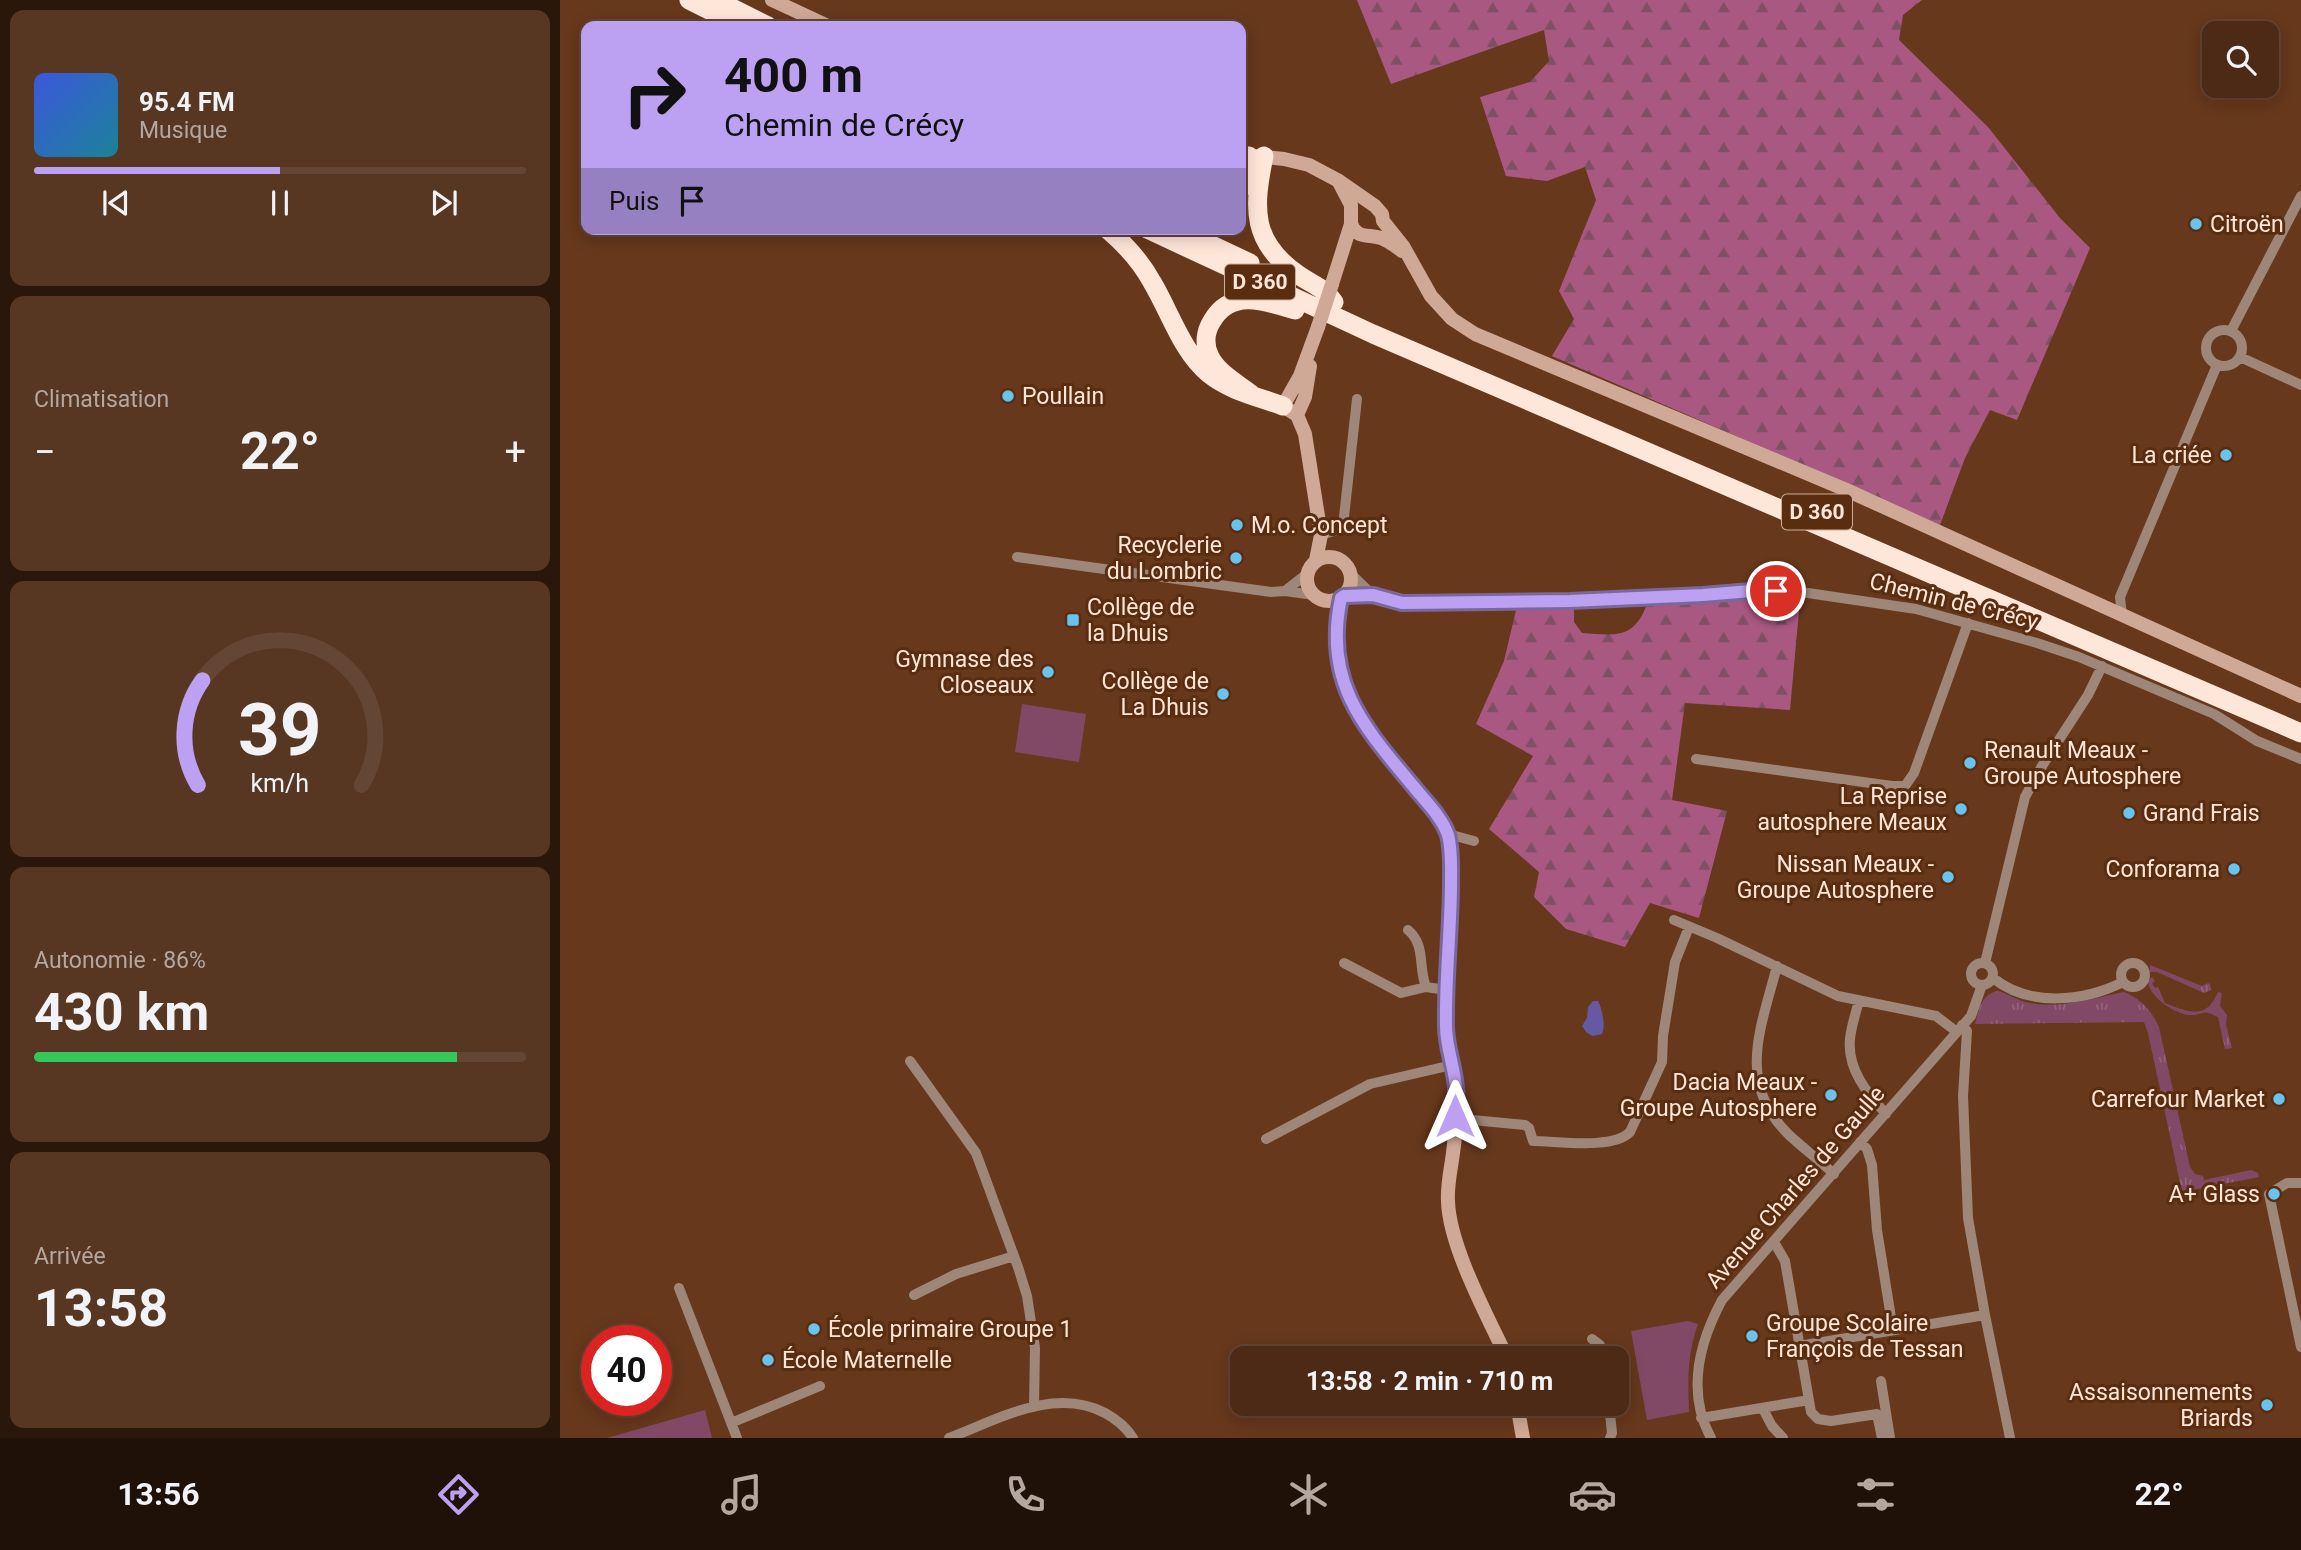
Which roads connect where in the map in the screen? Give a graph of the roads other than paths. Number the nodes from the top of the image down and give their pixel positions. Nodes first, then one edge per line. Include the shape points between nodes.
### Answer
1 (689, 0) edge
2 (716, 0) edge
3 (772, 0) edge
4 (731, 21) edge
5 (758, 21) edge
6 (817, 21) edge
7 (1251, 156) edge
8 (1246, 177) edge
9 (1339, 181) junction
10 (2301, 196) edge
11 (1370, 204) junction
12 (1351, 219) junction
13 (1383, 221) junction
14 (1114, 235) edge
15 (1160, 235) edge
16 (1193, 235) edge
17 (1368, 236) junction
18 (1410, 259) junction
19 (1337, 268) junction
20 (1333, 293) junction
21 (2231, 331) junction
22 (1374, 334) junction
23 (2240, 357) junction
24 (2217, 365) junction
25 (2301, 384) edge
26 (1251, 394) junction
27 (1357, 399) dead end
28 (1290, 411) junction
29 (1321, 535) junction
30 (1017, 557) dead end
31 (1337, 558) junction
32 (1312, 567) junction
33 (1352, 575) junction
34 (1285, 591) junction
35 (1314, 595) junction
36 (1373, 595) junction
37 (1342, 597) junction
38 (2120, 597) junction
39 (2107, 609) junction
40 (2122, 616) junction
41 (1968, 623) junction
42 (2102, 666) junction
43 (2301, 696) edge
44 (2301, 719) edge
45 (2301, 733) edge
46 (1696, 759) dead end
47 (2301, 759) edge
48 (1448, 834) junction
49 (1474, 841) dead end
50 (1674, 920) dead end
51 (1689, 927) junction
52 (1408, 930) dead end
53 (1344, 962) dead end
54 (1985, 963) junction
55 (1777, 966) junction
56 (1993, 978) junction
57 (2123, 982) dead end
58 (1982, 985) junction
59 (1426, 987) junction
60 (1446, 990) junction
61 (1859, 1000) junction
62 (1960, 1028) junction
63 (910, 1061) dead end
64 (1452, 1065) junction
65 (1886, 1114) junction
66 (1455, 1116) junction
67 (1266, 1139) dead end
68 (1860, 1142) junction
69 (1834, 1174) junction
70 (2301, 1182) edge
71 (1774, 1242) junction
72 (1014, 1256) junction
73 (679, 1288) dead end
74 (914, 1295) dead end
75 (1985, 1315) junction
76 (1893, 1330) junction
77 (1592, 1339) dead end
78 (1501, 1346) edge
79 (1600, 1346) edge
80 (1799, 1346) junction
81 (2301, 1347) edge
82 (1881, 1381) dead end
83 (820, 1385) dead end
84 (1809, 1400) junction
85 (1034, 1407) junction
86 (1763, 1409) junction
87 (1519, 1416) edge
88 (1610, 1416) edge
89 (1701, 1418) junction
90 (731, 1423) junction
91 (737, 1438) edge
92 (949, 1438) edge
93 (1133, 1438) edge
94 (1523, 1438) edge
95 (1610, 1438) edge
96 (1711, 1438) edge
97 (1783, 1438) edge
98 (1882, 1438) edge
99 (1890, 1438) edge
100 (2010, 1438) edge

1 - 4 highway
2 - 5 highway
3 - 6 street
7 - 8 highway
7 - 9 street via 1309,165
7 - 20 highway via 1263,237 1288,267
9 - 11 street
9 - 12 street via 1351,205
10 - 21 street
11 - 12 street via 1358,206
11 - 13 street via 1380,209
12 - 17 street via 1356,233
12 - 19 street
13 - 17 street via 1380,230
13 - 18 street
14 - 26 highway via 1152,281 1198,363 1220,382
15 - 22 highway, D 360
16 - 20 highway, D 360
17 - 18 street via 1393,244
17 - 19 street via 1350,248
18 - 39 street via 1431,296 1452,319 1475,334 1844,489
19 - 20 street
20 - 28 street, bridge
20 - 44 highway, D 360 via 2017,599
21 - 23 street via 2242,345
21 - 24 street via 2215,332 2207,341 2208,358
22 - 26 highway via 1363,337 1263,300 1229,303 1216,313 1205,343 1220,370
22 - 45 highway, D 360
23 - 24 street via 2233,364
23 - 25 street
24 - 38 street
26 - 28 highway
27 - 29 street via 1343,526
28 - 29 street via 1305,434
29 - 31 street
29 - 32 street
30 - 34 street
31 - 32 street via 1326,556
31 - 33 street via 1347,564
32 - 34 street
32 - 35 street via 1308,585
33 - 36 street
33 - 37 street
34 - 35 street
35 - 37 street via 1328,601
36 - 37 street, Chemin de Crécy
36 - 41 street, Chemin de Crécy via 1402,603 1801,592 1878,602
37 - 48 street via 1337,649 1349,699
38 - 39 street
38 - 40 street
39 - 40 street
40 - 43 street
41 - 42 street, Chemin de Crécy
41 - 46 street via 1914,773 1905,786
42 - 47 street, Chemin de Crécy via 2214,714 2257,741
42 - 54 street via 2025,797
48 - 49 street
48 - 60 street via 1451,915
50 - 51 street
51 - 55 street
51 - 66 street via 1675,962 1662,1062 1625,1137 1608,1142 1533,1140 1525,1125
52 - 59 street via 1420,947
53 - 59 street via 1401,993
54 - 56 street
54 - 58 street via 1972,972
55 - 61 street via 1838,996
55 - 69 street via 1755,1048 1756,1080 1777,1121
56 - 57 street via 2031,997 2047,999 2077,996
56 - 58 street
58 - 62 street, Avenue Charles de Gaulle via 1971,1016
59 - 60 street
60 - 64 street
61 - 62 street via 1936,1016
61 - 65 street via 1850,1039 1851,1059 1861,1084
62 - 65 street, Avenue Charles de Gaulle
62 - 75 street via 1967,1031 1963,1096 1968,1218
63 - 72 street via 976,1153
64 - 66 street
64 - 67 street via 1370,1084
65 - 68 street, Avenue Charles de Gaulle
66 - 78 street via 1449,1215 1480,1303
68 - 69 street, Avenue Charles de Gaulle
68 - 76 street via 1872,1164
69 - 71 street, Avenue Charles de Gaulle
70 - 81 street via 2287,1183 2269,1194
71 - 80 street via 1786,1261
71 - 89 street, Avenue Charles de Gaulle via 1722,1300 1709,1324 1697,1390
72 - 74 street via 956,1274
72 - 85 street via 1027,1296 1035,1348
73 - 90 street
75 - 76 street
75 - 100 street
76 - 80 street
77 - 79 street
80 - 84 street
82 - 99 street
83 - 90 street
84 - 86 street
84 - 98 street via 1818,1419 1877,1414
85 - 92 street
85 - 93 street via 1080,1404 1115,1418
86 - 89 street
86 - 97 street
87 - 94 street
88 - 95 street
89 - 96 street, Avenue Charles de Gaulle
90 - 91 street

